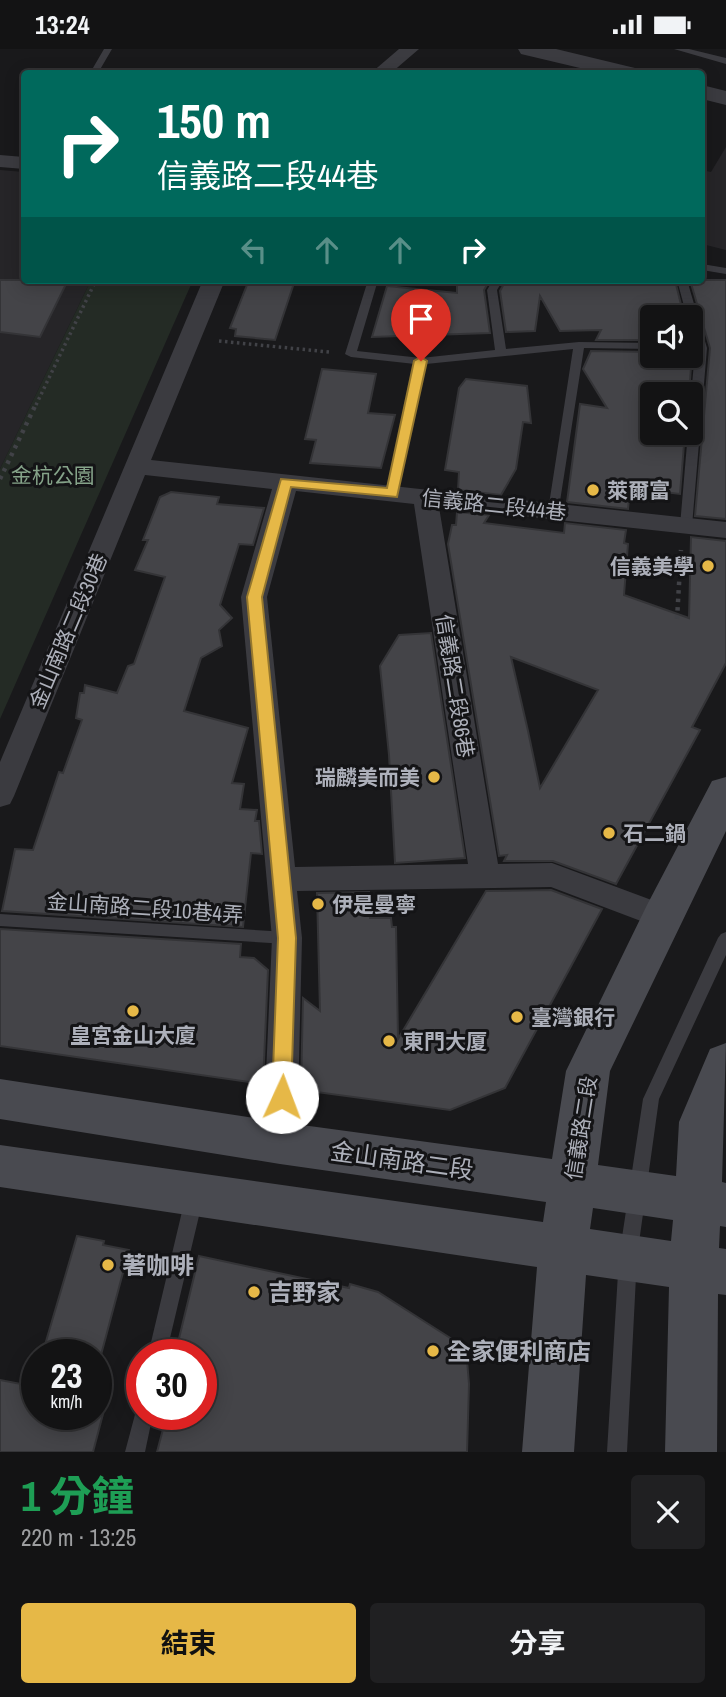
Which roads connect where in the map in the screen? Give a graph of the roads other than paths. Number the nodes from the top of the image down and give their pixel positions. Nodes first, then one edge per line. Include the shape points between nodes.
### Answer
1 (108, 49) edge
2 (410, 49) edge
3 (529, 49) edge
4 (678, 49) edge
5 (726, 61) edge
6 (96, 70) edge
7 (384, 70) edge
8 (615, 70) edge
9 (705, 93) edge
10 (726, 98) edge
11 (0, 161) edge
12 (21, 163) edge
13 (705, 268) edge
14 (726, 271) edge
15 (212, 284) edge
16 (372, 284) edge
17 (496, 284) edge
18 (683, 284) edge
19 (687, 305) edge
20 (579, 345) junction
21 (640, 346) edge
22 (501, 352) junction
23 (421, 361) junction
24 (695, 368) edge
25 (137, 466) junction
26 (286, 482) junction
27 (392, 493) junction
28 (425, 497) junction
29 (554, 511) junction
30 (686, 526) junction
31 (726, 530) edge
32 (726, 792) edge
33 (0, 796) edge
34 (485, 876) junction
35 (281, 879) junction
36 (662, 917) junction
37 (0, 920) edge
38 (287, 938) junction
39 (726, 938) edge
40 (726, 1063) edge
41 (0, 1099) edge
42 (280, 1143) junction
43 (0, 1166) edge
44 (571, 1184) junction
45 (638, 1191) junction
46 (196, 1195) junction
47 (711, 1204) edge
48 (563, 1249) junction
49 (628, 1257) junction
50 (710, 1270) edge
51 (161, 1339) edge
52 (140, 1430) edge
53 (135, 1452) edge
54 (548, 1452) edge
55 (617, 1452) edge
56 (691, 1452) edge

1 - 6 lane
2 - 7 street
3 - 8 street
4 - 5 lane
9 - 10 street
11 - 12 street
13 - 14 lane
15 - 25 street, 金山南路二段30巷
16 - 23 lane via 351,354
17 - 22 lane via 492,290
18 - 19 lane
20 - 21 lane
20 - 22 lane
20 - 29 lane
22 - 23 lane
23 - 27 lane
24 - 30 lane
25 - 26 street, 信義路二段44巷
25 - 33 street, 金山南路二段30巷
26 - 27 street, 信義路二段44巷
26 - 35 street via 254,597
27 - 28 street, 信義路二段44巷
28 - 29 street, 信義路二段44巷
28 - 34 street, 信義路二段86巷
29 - 30 street, 信義路二段44巷
30 - 31 street, 信義路二段44巷
32 - 36 main road, 信義路二段
34 - 35 street
34 - 36 street via 552,875
35 - 38 street
36 - 44 main road, 信義路二段 via 588,1071
37 - 38 lane, 金山南路二段10巷4弄
38 - 42 street
39 - 45 lane via 651,1099
40 - 47 main road via 702,1122
41 - 42 main road, 金山南路二段
42 - 44 main road, 金山南路二段
43 - 46 main road
44 - 45 main road, 金山南路二段
44 - 48 main road, 信義路二段
45 - 47 main road, 金山南路二段
45 - 49 lane
46 - 48 main road
46 - 51 lane
47 - 50 main road
48 - 49 main road
48 - 54 main road, 信義路二段
49 - 50 main road
49 - 55 lane
50 - 56 main road
52 - 53 lane

